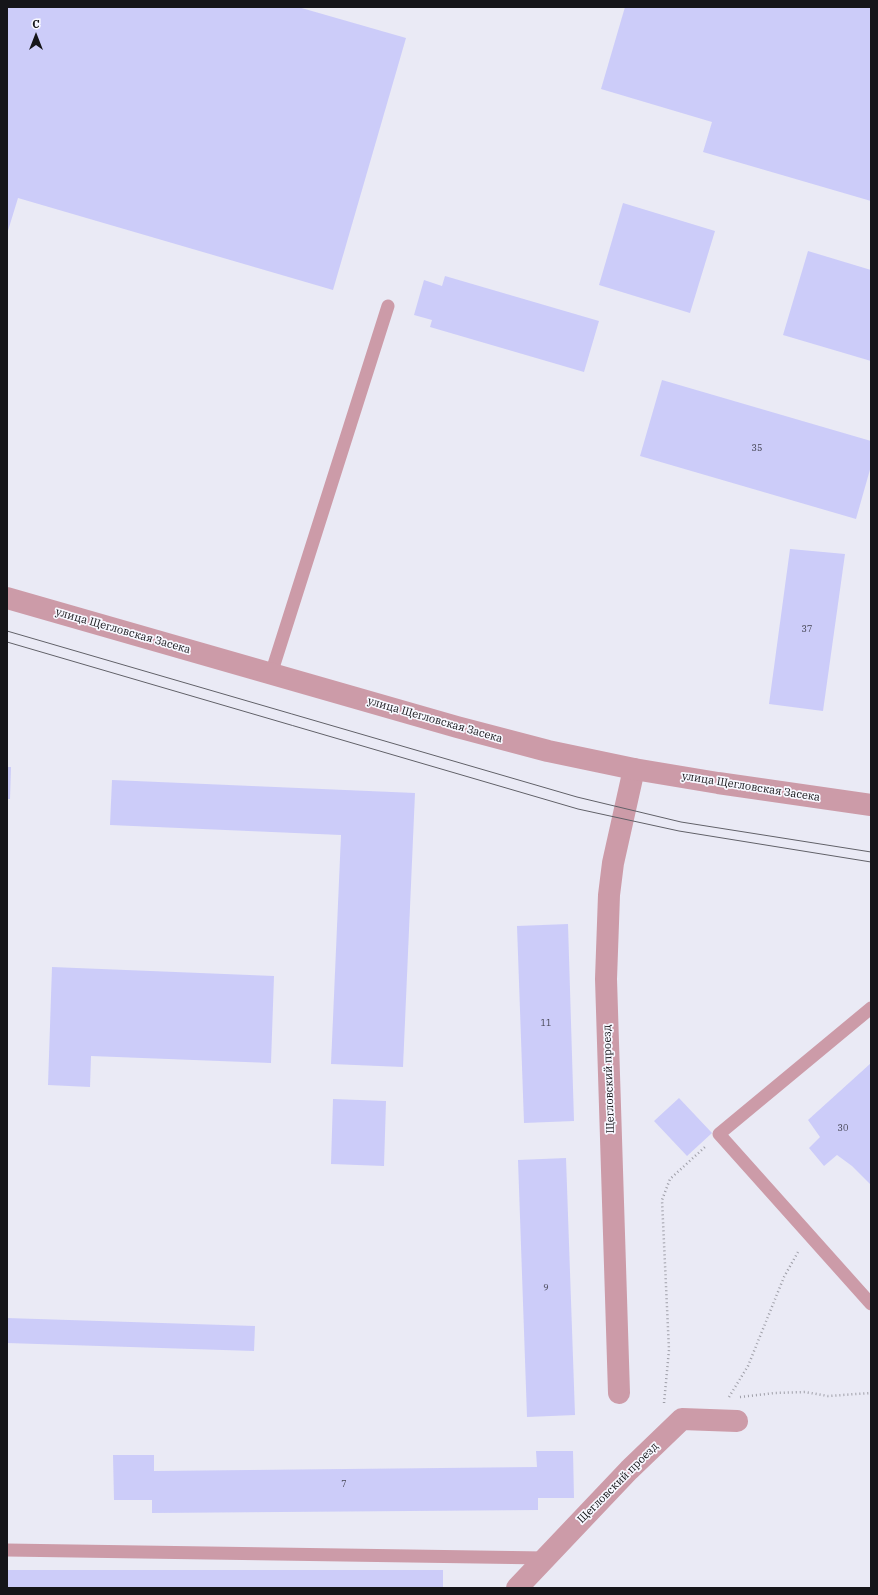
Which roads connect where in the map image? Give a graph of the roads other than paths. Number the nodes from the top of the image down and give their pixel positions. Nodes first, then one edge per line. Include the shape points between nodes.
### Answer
1 (388, 306) dead end
2 (7, 598) edge
3 (271, 674) junction
4 (634, 769) junction
5 (871, 805) edge
6 (871, 1008) edge
7 (871, 1304) edge
8 (619, 1393) dead end
9 (737, 1421) dead end
10 (7, 1550) edge
11 (545, 1558) junction
12 (517, 1588) edge

1 - 3 lane
2 - 3 street, улица Щегловская Засека
3 - 4 street, улица Щегловская Засека via 548,752
4 - 5 street, улица Щегловская Засека
4 - 8 street, Щегловский проезд via 612,863 606,979
6 - 7 lane via 719,1134
9 - 11 street, Щегловский проезд via 682,1419
10 - 11 lane
11 - 12 street, Щегловский проезд

